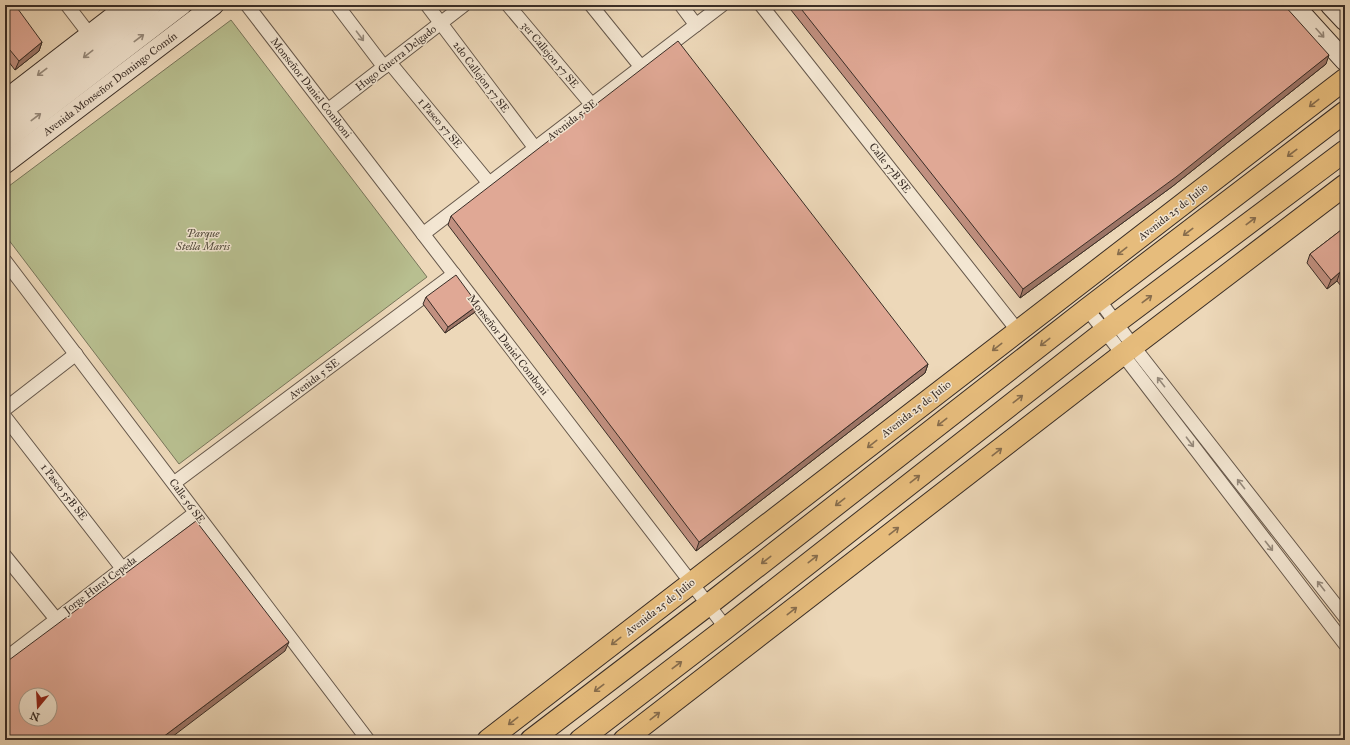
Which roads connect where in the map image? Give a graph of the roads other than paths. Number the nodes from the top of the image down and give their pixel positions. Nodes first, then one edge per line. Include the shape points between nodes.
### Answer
1 (67, 5) edge
2 (128, 5) edge
3 (152, 5) edge
4 (182, 5) edge
5 (214, 5) edge
6 (247, 5) edge
7 (337, 5) edge
8 (427, 5) edge
9 (464, 5) edge
10 (508, 5) edge
11 (591, 5) edge
12 (681, 5) edge
13 (722, 5) edge
14 (761, 5) edge
15 (1294, 5) edge
16 (1330, 5) edge
17 (1345, 21) edge
18 (441, 23) junction
19 (696, 25) junction
20 (90, 35) junction
21 (1345, 61) edge
22 (387, 65) junction
23 (641, 67) junction
24 (1345, 79) edge
25 (5, 100) edge
26 (592, 105) junction
27 (328, 110) junction
28 (1345, 112) edge
29 (5, 118) edge
30 (5, 141) edge
31 (535, 148) junction
32 (1345, 151) edge
33 (5, 164) edge
34 (490, 183) junction
35 (1345, 185) edge
36 (423, 234) junction
37 (5, 261) edge
38 (454, 274) junction
39 (1092, 306) junction
40 (1116, 322) junction
41 (1018, 331) junction
42 (1083, 348) junction
43 (1128, 350) junction
44 (76, 354) junction
45 (5, 409) edge
46 (1183, 410) junction
47 (5, 417) edge
48 (1172, 418) junction
49 (174, 483) junction
50 (195, 513) junction
51 (5, 556) edge
52 (122, 568) junction
53 (792, 576) junction
54 (691, 583) junction
55 (708, 605) junction
56 (1345, 617) edge
57 (56, 619) junction
58 (726, 628) junction
59 (751, 643) junction
60 (1345, 644) edge
61 (5, 659) edge
62 (368, 740) edge
63 (488, 740) edge
64 (531, 740) edge
65 (580, 740) edge
66 (624, 740) edge

1 - 20 street
2 - 20 main road
3 -> 29 main road
30 -> 4 main road, Avenida Monseñor Domingo Comín
5 - 33 main road, Avenida Monseñor Domingo Comín
6 - 27 street, Monseñor Daniel Comboni
7 -> 22 street, 1 Paseo 57 SE
8 - 18 street, 2do Callejon 57 SE
9 - 18 street, Hugo Guerra Delgado
10 - 26 street, 3er Callejon 57 SE
11 - 23 street
12 - 19 street
13 - 19 street, Avenida 5 SE
14 - 41 street, Calle 57B SE
15 -> 21 main road
16 - 17 main road
18 - 22 street, Hugo Guerra Delgado
18 - 31 street, 2do Callejon 57 SE
19 - 23 street, Avenida 5 SE
20 -> 25 main road
22 - 27 street, Hugo Guerra Delgado
22 - 34 street, 1 Paseo 57 SE
23 - 26 street, Avenida 5 SE
24 -> 41 main road, Avenida 25 de Julio
26 - 31 street, Avenida 5 SE
27 - 36 street, Monseñor Daniel Comboni
28 -> 39 main road
31 - 34 street, Avenida 5 SE
40 -> 32 main road
34 - 36 street, Avenida 5 SE
35 - 43 main road
36 - 38 street, Monseñor Daniel Comboni
37 - 44 street, Calle 56 SE
38 - 49 street, Avenida 5 SE
38 - 54 street, Monseñor Daniel Comboni
39 - 40 street
39 - 40 main road via 1109,298 1115,310 1121,313
39 - 42 main road via 1082,325 1087,337
39 -> 55 main road
40 - 42 main road
40 - 43 street
41 -> 54 main road, Avenida 25 de Julio
53 -> 42 main road
46 -> 43 street
43 - 48 street
59 -> 43 main road
44 - 45 street
44 - 49 street, Calle 56 SE
46 - 48 street
56 -> 46 street
47 - 52 street, 1 Paseo 55B SE
48 -> 60 street
49 - 50 street, Calle 56 SE
50 - 52 street, Jorge Hurel Cepeda
50 - 62 street, Calle 56 SE
51 - 57 street
52 - 57 street, Jorge Hurel Cepeda
53 - 58 main road
53 - 59 main road
54 - 55 street, Monseñor Daniel Comboni
54 -> 63 main road, Avenida 25 de Julio
55 - 58 street, Monseñor Daniel Comboni
55 -> 64 main road
57 - 61 street, Jorge Hurel Cepeda
65 -> 58 main road
66 -> 59 main road

